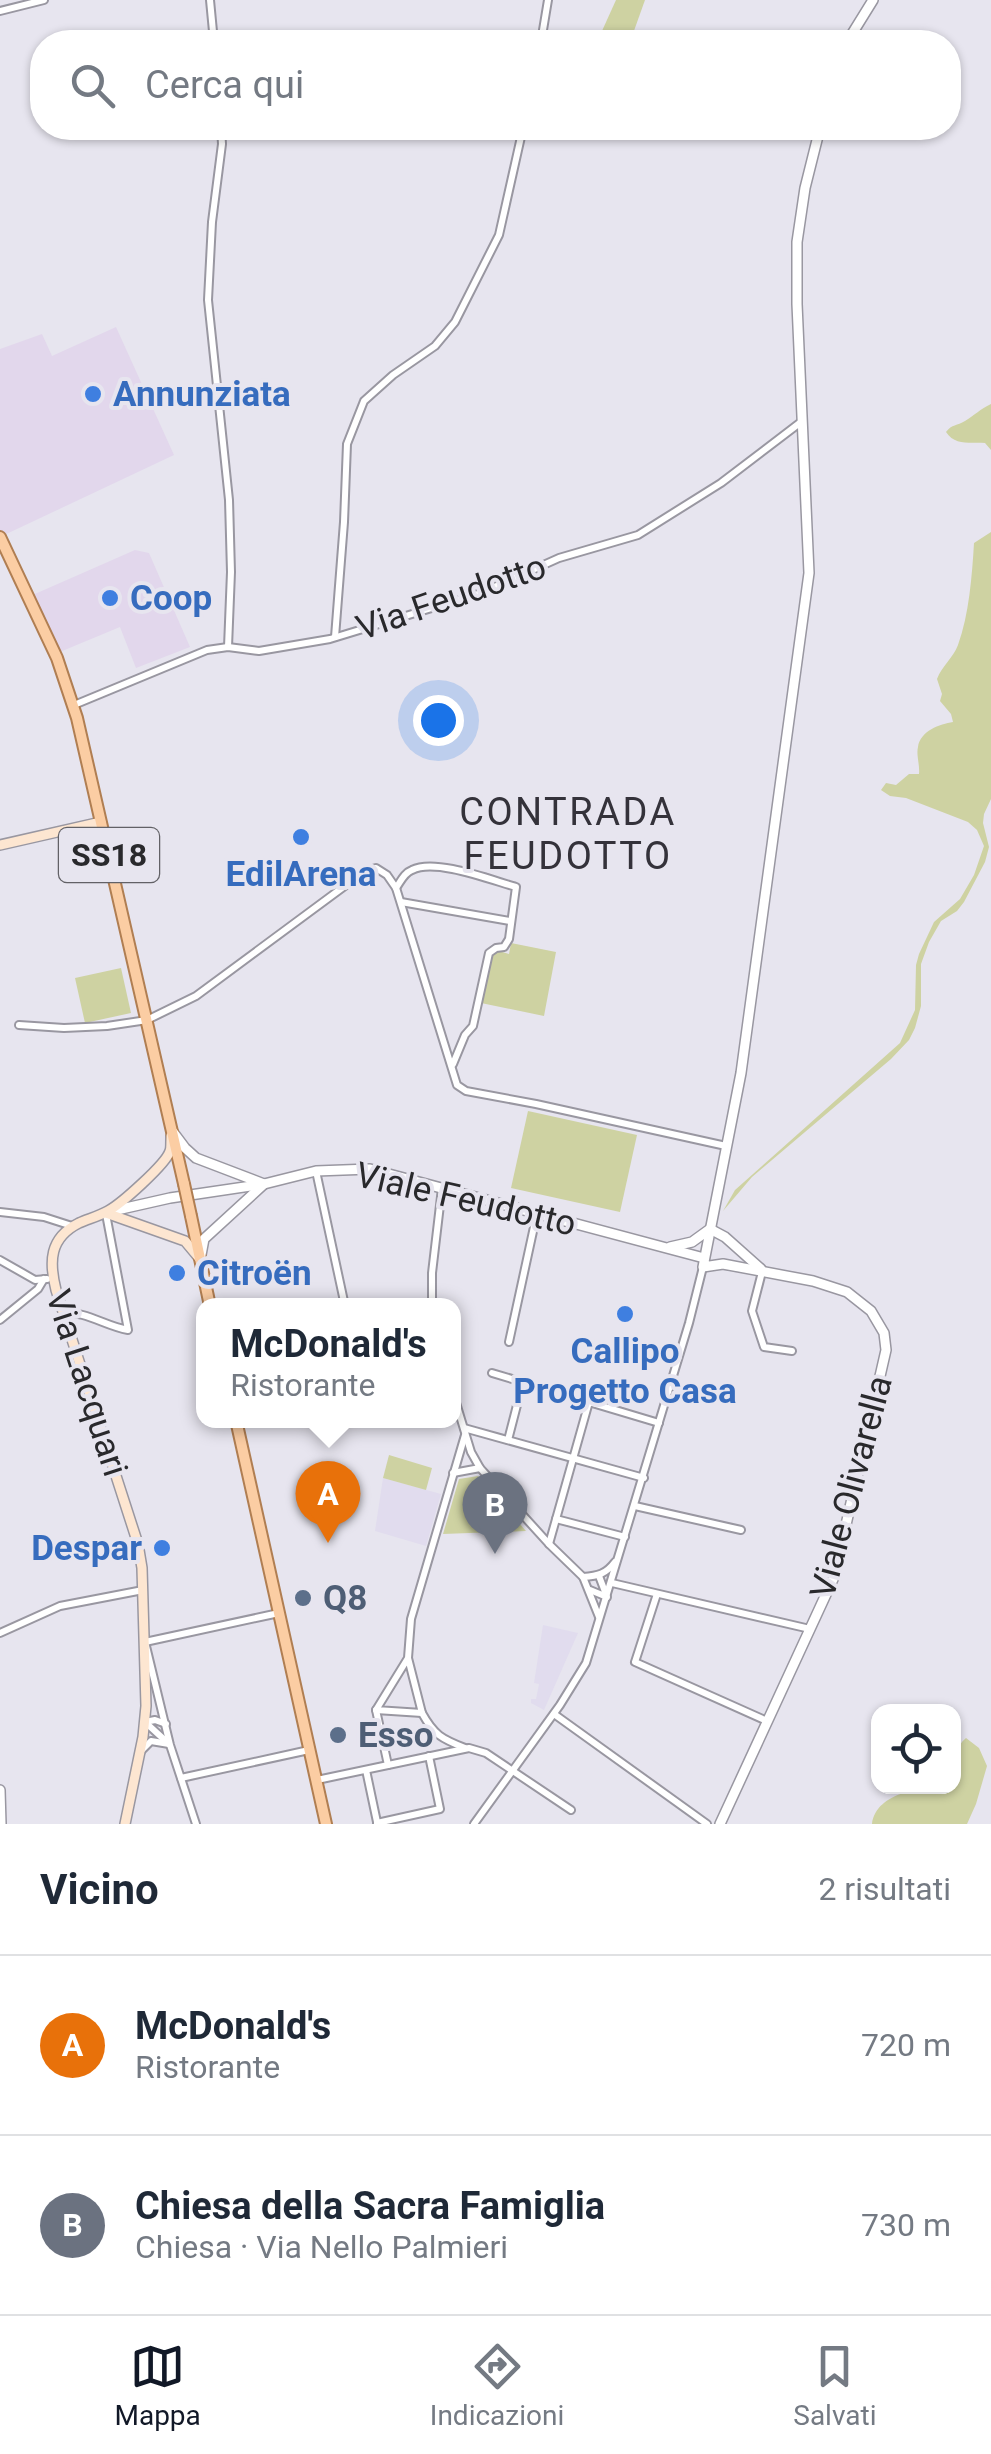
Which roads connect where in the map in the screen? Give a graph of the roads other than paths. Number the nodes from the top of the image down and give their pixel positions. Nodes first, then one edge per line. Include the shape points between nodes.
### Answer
1 (44, 0) edge
2 (210, 0) edge
3 (548, 0) edge
4 (872, 0) edge
5 (0, 11) edge
6 (213, 30) edge
7 (543, 30) edge
8 (854, 30) edge
9 (222, 140) edge
10 (521, 140) edge
11 (817, 140) edge
12 (802, 422) junction
13 (0, 537) edge
14 (336, 637) junction
15 (228, 648) junction
16 (73, 706) junction
17 (101, 822) junction
18 (0, 846) edge
19 (396, 888) junction
20 (400, 902) junction
21 (510, 921) junction
22 (148, 1020) junction
23 (19, 1025) dead end
24 (452, 1066) junction
25 (172, 1130) junction
26 (726, 1146) junction
27 (316, 1172) junction
28 (264, 1184) junction
29 (442, 1188) junction
30 (0, 1212) edge
31 (726, 1212) dead end
32 (106, 1213) junction
33 (537, 1213) junction
34 (712, 1214) junction
35 (72, 1226) junction
36 (710, 1229) junction
37 (728, 1241) junction
38 (672, 1249) junction
39 (704, 1258) junction
40 (200, 1259) junction
41 (0, 1260) edge
42 (723, 1264) junction
43 (762, 1271) junction
44 (48, 1279) junction
45 (208, 1298) edge
46 (343, 1298) edge
47 (432, 1298) edge
48 (63, 1313) junction
49 (0, 1320) edge
50 (509, 1342) dead end
51 (792, 1351) dead end
52 (492, 1372) dead end
53 (523, 1382) junction
54 (589, 1402) junction
55 (461, 1421) edge
56 (659, 1424) junction
57 (238, 1428) edge
58 (464, 1431) junction
59 (508, 1440) junction
60 (574, 1458) junction
61 (480, 1468) junction
62 (453, 1473) junction
63 (644, 1478) junction
64 (635, 1506) junction
65 (556, 1518) junction
66 (741, 1530) dead end
67 (625, 1538) junction
68 (548, 1544) junction
69 (619, 1557) junction
70 (599, 1576) junction
71 (583, 1577) junction
72 (612, 1583) junction
73 (143, 1590) junction
74 (589, 1590) junction
75 (658, 1594) junction
76 (607, 1597) junction
77 (279, 1613) junction
78 (600, 1619) junction
79 (810, 1628) junction
80 (0, 1632) edge
81 (145, 1642) junction
82 (408, 1658) junction
83 (376, 1710) junction
84 (422, 1713) junction
85 (554, 1714) junction
86 (767, 1721) junction
87 (145, 1722) junction
88 (166, 1724) junction
89 (170, 1745) junction
90 (466, 1749) junction
91 (309, 1750) junction
92 (140, 1754) junction
93 (429, 1756) junction
94 (388, 1765) junction
95 (366, 1770) junction
96 (513, 1771) junction
97 (181, 1778) junction
98 (316, 1780) junction
99 (0, 1790) edge
100 (571, 1810) dead end
101 (422, 1813) junction
102 (377, 1823) edge
103 (0, 1824) edge
104 (125, 1824) edge
105 (196, 1824) edge
106 (326, 1824) edge
107 (424, 1824) edge
108 (474, 1824) edge
109 (707, 1824) edge
110 (720, 1824) edge

1 - 5 street
2 - 6 street
3 - 7 street
4 - 8 street
9 - 15 street via 208,300 229,500
10 - 14 street via 500,235 455,322 436,346 364,401 347,444
11 - 12 street via 797,242
12 - 14 street, Via Feudotto via 638,535
12 - 26 street via 809,573
13 - 16 main road, SS18
14 - 15 street, Via Feudotto via 259,651
15 - 16 street, Via Feudotto via 207,650
16 - 17 main road, SS18
17 - 18 main road
17 - 22 main road, SS18
19 - 20 street
19 - 21 street via 406,872 426,865 516,887
19 - 22 street via 376,868 365,871 196,996
20 - 21 street
20 - 24 street
21 - 24 street via 504,947 489,953 473,1026
22 - 23 street
22 - 25 main road, SS18
24 - 26 street via 466,1091
25 - 28 street via 196,1158
25 - 32 main road via 164,1161
25 - 40 main road, SS18, bridge
26 - 34 street
27 - 28 street, Viale Feudotto
27 - 29 street, Viale Feudotto via 370,1169
27 - 46 street
28 - 32 street, Viale Feudotto
28 - 40 street via 204,1240
29 - 33 street, Viale Feudotto
29 - 47 street
30 - 35 street
31 - 34 street
32 - 35 main road
32 - 40 main road via 185,1241
32 - 48 street via 128,1330
33 - 38 street, Viale Feudotto
33 - 50 street
34 - 36 street
35 - 44 main road, Via Lacquari via 53,1250
36 - 37 street
36 - 38 street
36 - 39 street
37 - 42 street
37 - 43 street
38 - 39 street, Viale Feudotto
39 - 42 street, Viale Olivarella
39 - 56 street
40 - 45 main road, SS18
41 - 44 street via 35,1280
42 - 43 street, Viale Olivarella
43 - 51 street via 752,1311 764,1348
43 - 79 street, Viale Olivarella via 847,1292 872,1310 884,1333 886,1350 834,1576
44 - 48 main road, Via Lacquari
44 - 49 street
48 - 73 main road, Via Lacquari via 138,1544
52 - 53 street
53 - 54 street
53 - 59 street
54 - 56 street
54 - 60 street
55 - 58 street
56 - 63 street
57 - 77 main road
58 - 59 street
58 - 61 street
58 - 62 street
59 - 60 street
60 - 63 street
60 - 65 street
61 - 62 street
61 - 68 street
62 - 82 street via 411,1619
63 - 64 street
64 - 66 street
64 - 67 street
65 - 67 street
65 - 68 street
67 - 69 street
68 - 71 street
69 - 70 street
69 - 72 street
70 - 71 street
70 - 76 street
71 - 74 street
72 - 75 street
72 - 76 street
73 - 80 street via 60,1606
73 - 81 main road, Via Lacquari
74 - 76 street
74 - 78 street
75 - 79 street
75 - 86 street via 635,1662
76 - 78 street
77 - 81 street
77 - 91 main road
78 - 85 street via 586,1663
79 - 86 street, Viale Olivarella
81 - 87 main road, Via Lacquari
81 - 88 street
82 - 83 street
82 - 84 street
83 - 84 street
83 - 94 street
84 - 90 street via 441,1738
85 - 96 street
85 - 109 street
86 - 110 street, Viale Olivarella
87 - 88 street
87 - 89 street
87 - 92 main road, Via Lacquari
88 - 89 street
89 - 92 street via 152,1741
89 - 97 street
90 - 93 street
90 - 96 street
91 - 97 street
91 - 98 main road
92 - 104 main road, Via Lacquari
93 - 94 street
93 - 101 street via 440,1810
94 - 95 street
95 - 98 street
95 - 102 street
96 - 100 street
96 - 108 street
97 - 105 street
98 - 106 main road
99 - 103 street
101 - 102 street
101 - 107 street

